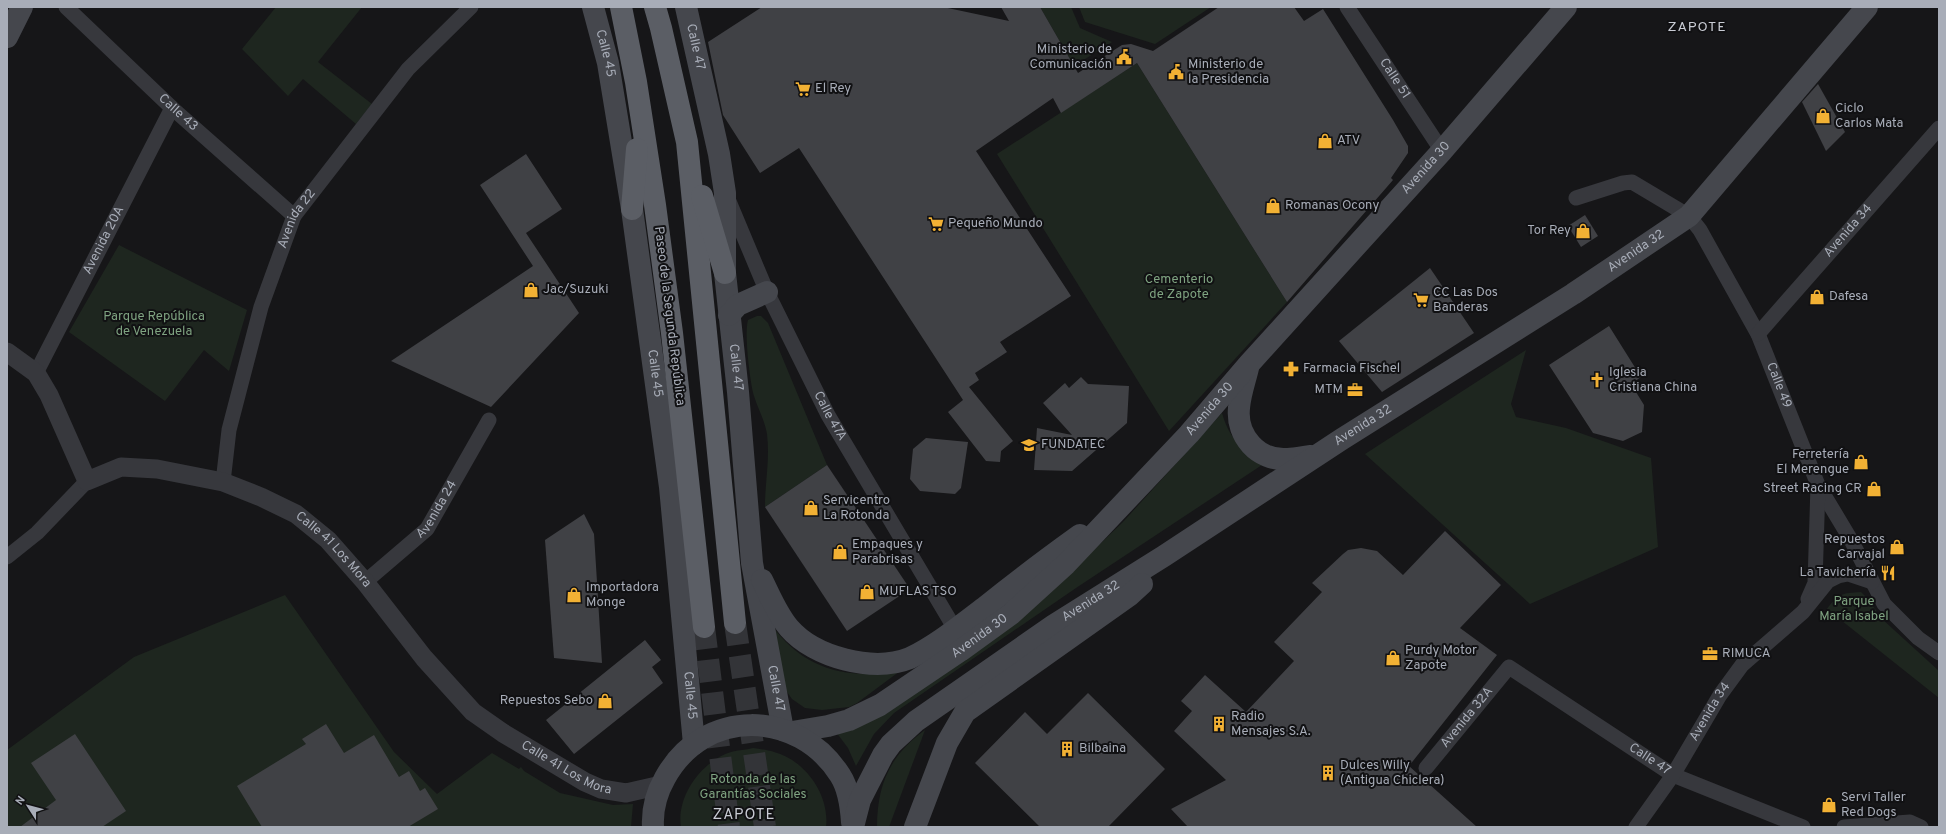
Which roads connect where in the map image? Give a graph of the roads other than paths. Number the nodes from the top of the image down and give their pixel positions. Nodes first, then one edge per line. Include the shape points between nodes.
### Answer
1 (66, 7) edge
2 (472, 7) edge
3 (593, 7) edge
4 (621, 7) edge
5 (655, 7) edge
6 (686, 7) edge
7 (1347, 7) edge
8 (1566, 7) edge
9 (1867, 7) edge
10 (172, 108) junction
11 (640, 113) junction
12 (1939, 128) edge
13 (687, 142) junction
14 (1442, 151) junction
15 (725, 193) junction
16 (1576, 198) dead end
17 (632, 210) junction
18 (294, 216) junction
19 (1689, 216) junction
20 (724, 273) junction
21 (767, 292) junction
22 (729, 315) junction
23 (1758, 334) junction
24 (7, 352) edge
25 (1249, 364) junction
26 (36, 373) junction
27 (490, 420) dead end
28 (1318, 454) junction
29 (87, 481) junction
30 (223, 482) junction
31 (1818, 485) junction
32 (1113, 514) junction
33 (1164, 556) junction
34 (7, 557) edge
35 (752, 563) junction
36 (365, 582) junction
37 (1872, 582) junction
38 (1803, 612) junction
39 (736, 623) tunnel mouth
40 (704, 627) tunnel mouth
41 (956, 629) junction
42 (1939, 653) edge
43 (1508, 667) joint
44 (788, 731) junction
45 (694, 744) junction
46 (1426, 768) dead end
47 (1673, 775) junction
48 (661, 785) junction
49 (652, 826) edge
50 (853, 827) edge
51 (915, 827) edge
52 (1636, 827) edge
53 (1803, 827) edge
54 (1844, 827) edge
55 (1921, 827) edge

1 - 10 street, Calle 43
2 - 18 street, Avenida 22 via 408,69
3 - 17 main road, Calle 45 via 608,63
4 - 11 highway, Paseo de la Segunda República
5 - 13 highway
6 - 15 main road, Calle 47 via 719,154
7 - 14 street, Calle 51
8 - 14 main road, Avenida 30
9 - 19 main road, Avenida 32
10 - 18 street, Calle 43
10 - 26 street, Avenida 20A
11 - 17 highway
11 - 40 highway, Paseo de la Segunda República via 672,333
12 - 23 street, Avenida 34
13 - 20 highway
13 - 39 highway
14 - 25 main road, Avenida 30
15 - 20 main road, Calle 47
15 - 21 street, Calle 47A
16 - 19 street, Calle 49 via 1632,182
17 - 45 main road, Calle 45 via 670,487
18 - 30 street, Avenida 22 via 261,306 229,430
19 - 23 street, Calle 49 via 1700,230
19 - 28 main road, Avenida 32 via 1573,294
20 - 22 main road, Calle 47
21 - 22 main road via 738,305
21 - 41 street, Calle 47A via 828,415
22 - 35 main road, Calle 47
23 - 31 street, Calle 49
24 - 26 street
25 - 28 main road via 1238,415 1240,426 1249,443 1266,456 1277,459
25 - 32 main road, Avenida 30 via 1189,434
26 - 29 street via 49,395
27 - 36 street, Avenida 24 via 427,529
28 - 33 main road, Avenida 32
29 - 30 street, Calle 41 Los Mora via 121,467 157,469
29 - 34 street via 37,533
30 - 36 street, Calle 41 Los Mora via 296,514 328,540
31 - 37 street, Calle 49 via 1851,540
31 - 38 street, Avenida 34 via 1815,583
32 - 41 main road via 1097,522
32 - 44 main road, Avenida 30 via 1066,564 1011,614 912,684 880,705 849,720 828,726
33 - 50 main road, Avenida 32 via 1054,625 902,734 891,744 876,766 860,800
33 - 51 main road via 1130,595 965,712 947,743
35 - 41 main road via 788,627 803,642 852,662 890,662 908,658
35 - 44 main road, Calle 47
36 - 48 street, Calle 41 Los Mora via 424,658 473,712 503,733 601,789 626,793
37 - 38 street, Avenida 34 via 1848,574 1838,576 1828,581
37 - 42 street, Calle 49 via 1884,604 1918,638
38 - 47 street, Avenida 34 via 1742,665 1720,695
43 - 46 street, Avenida 32A
43 - 47 street, Calle 47
44 - 45 main road via 746,725 710,735
44 - 50 main road via 825,755 841,776 850,801
45 - 48 main road via 681,756
47 - 52 street, Avenida 34
47 - 53 street, Calle 47
48 - 49 main road
54 - 55 street via 1910,822

